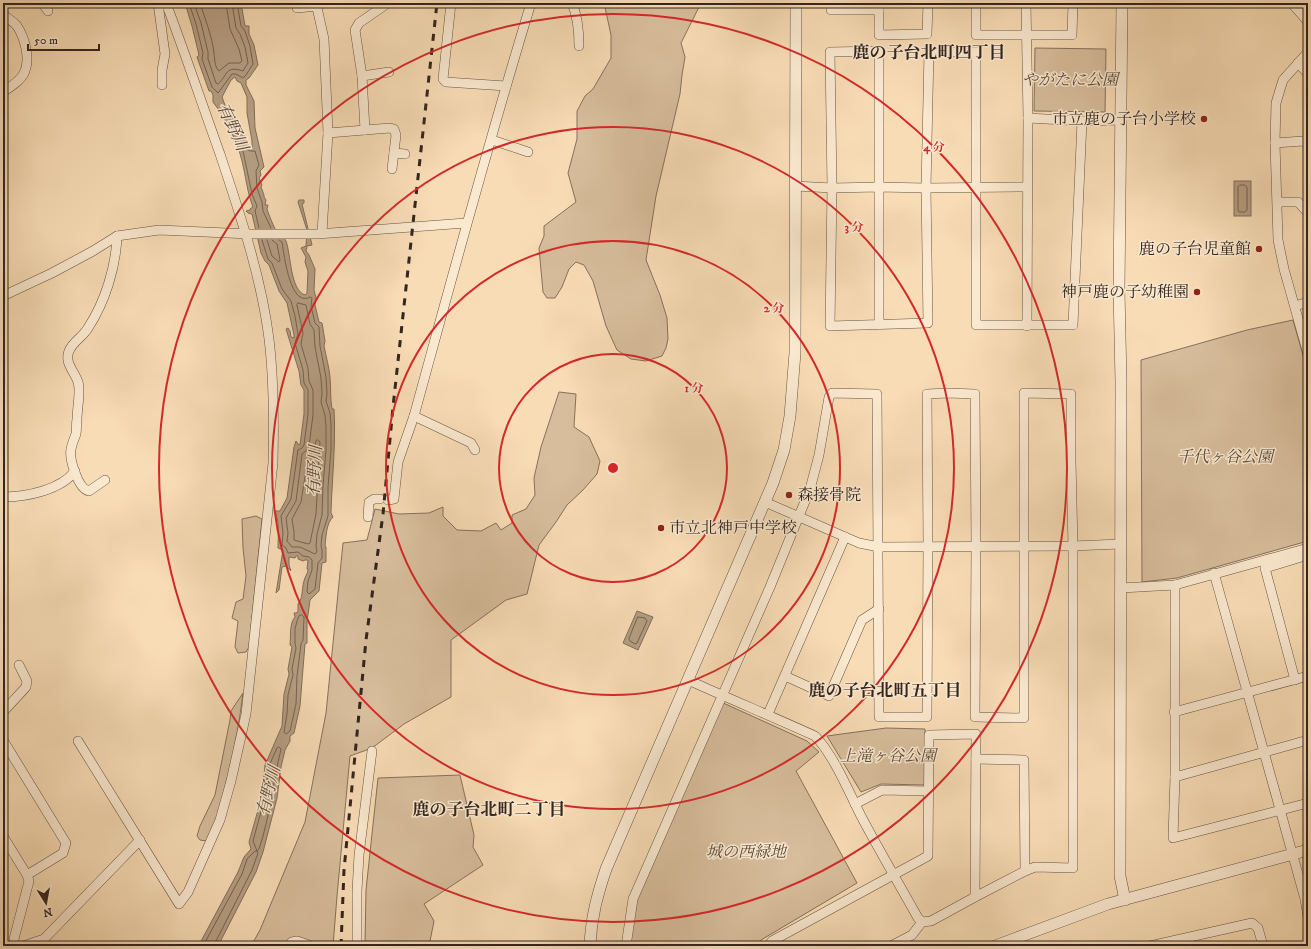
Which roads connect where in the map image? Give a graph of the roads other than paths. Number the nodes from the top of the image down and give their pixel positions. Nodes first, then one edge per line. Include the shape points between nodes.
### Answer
1 (42, 3) edge
2 (158, 3) edge
3 (166, 3) edge
4 (451, 3) edge
5 (531, 3) edge
6 (572, 3) edge
7 (796, 3) edge
8 (831, 3) edge
9 (928, 3) edge
10 (976, 3) edge
11 (1026, 3) edge
12 (1073, 3) edge
13 (1122, 3) edge
14 (1293, 3) edge
15 (316, 4) edge
16 (385, 4) edge
17 (879, 7) edge
18 (297, 8) dead end
19 (48, 11) dead end
20 (3, 14) edge
21 (386, 16) dead end
22 (1308, 20) edge
23 (1026, 35) junction
24 (579, 46) dead end
25 (1308, 52) edge
26 (1298, 63) junction
27 (389, 72) dead end
28 (1308, 74) edge
29 (362, 76) junction
30 (162, 85) dead end
31 (506, 86) junction
32 (3, 92) edge
33 (1028, 118) junction
34 (1122, 120) junction
35 (1082, 121) junction
36 (365, 130) junction
37 (328, 133) junction
38 (492, 140) junction
39 (1275, 144) junction
40 (1308, 144) edge
41 (522, 152) dead end
42 (394, 153) junction
43 (405, 154) dead end
44 (392, 169) dead end
45 (795, 186) junction
46 (879, 187) junction
47 (976, 187) junction
48 (1026, 187) junction
49 (832, 188) junction
50 (926, 188) junction
51 (1278, 202) junction
52 (1308, 213) edge
53 (466, 223) junction
54 (320, 233) junction
55 (248, 234) junction
56 (117, 236) junction
57 (3, 296) edge
58 (1308, 302) edge
59 (1295, 306) junction
60 (879, 325) junction
61 (1027, 326) junction
62 (1308, 354) edge
63 (414, 416) junction
64 (474, 450) dead end
65 (75, 471) junction
66 (105, 480) dead end
67 (3, 497) edge
68 (765, 502) junction
69 (798, 517) junction
70 (368, 518) dead end
71 (845, 537) junction
72 (1120, 544) junction
73 (928, 546) junction
74 (976, 546) junction
75 (1024, 546) junction
76 (1073, 546) junction
77 (879, 547) junction
78 (1308, 548) edge
79 (1308, 555) edge
80 (1214, 574) junction
81 (1175, 585) junction
82 (1121, 588) junction
83 (879, 609) junction
84 (19, 665) dead end
85 (785, 676) junction
86 (1308, 676) edge
87 (688, 680) junction
88 (1295, 680) junction
89 (1247, 693) junction
90 (722, 695) junction
91 (3, 712) edge
92 (1174, 712) junction
93 (768, 714) junction
94 (3, 740) edge
95 (1308, 740) edge
96 (78, 741) dead end
97 (372, 752) dead end
98 (1264, 752) junction
99 (976, 759) junction
100 (1175, 777) junction
101 (928, 791) junction
102 (1308, 803) edge
103 (855, 804) junction
104 (1280, 810) junction
105 (3, 836) edge
106 (140, 840) junction
107 (1308, 850) edge
108 (1292, 854) junction
109 (1025, 871) junction
110 (27, 875) junction
111 (894, 875) junction
112 (975, 897) junction
113 (1306, 898) edge
114 (1126, 900) junction
115 (1308, 917) edge
116 (922, 922) junction
117 (309, 945) edge
118 (998, 945) edge
119 (15, 946) edge
120 (23, 946) edge
121 (288, 946) edge
122 (357, 946) edge
123 (590, 946) edge
124 (626, 946) edge
125 (768, 946) edge
126 (890, 946) edge
127 (1150, 946) edge
128 (1263, 946) edge

1 - 19 street
2 - 30 street via 165,54
3 - 55 street
4 - 31 street via 443,79 446,82
5 - 31 street
6 - 24 street via 579,29
7 - 45 street
8 - 17 street via 831,10
9 - 17 street via 927,34 879,35
10 - 23 street via 976,35
11 - 23 street
12 - 23 street via 1072,35
13 - 34 street
14 - 22 street
15 - 18 street
15 - 37 street via 324,39
16 - 21 street
16 - 29 street via 359,23 355,30
20 - 32 street via 17,26 28,56 25,72
23 - 33 street
25 - 26 street
26 - 28 street
26 - 39 street via 1284,80 1276,103
27 - 29 street
29 - 36 street
31 - 38 street
33 - 35 street
33 - 48 street
34 - 35 street
34 - 72 street via 1119,290
35 - 61 street via 1073,325
36 - 37 street
36 - 42 street via 394,130
37 - 54 street
38 - 41 street
38 - 53 street
39 - 40 street via 1303,141
39 - 51 street
42 - 43 street
42 - 44 street
45 - 49 street
45 - 68 street via 795,353 790,416 784,450
46 - 49 street
46 - 49 street via 879,51 830,52
46 - 50 street
46 - 60 street
47 - 48 street
47 - 50 street
47 - 50 street via 976,52 929,52
47 - 61 street via 976,325
48 - 61 street
49 - 60 street via 830,326
50 - 60 street via 928,322
51 - 52 street via 1298,202
51 - 59 street via 1278,240
53 - 54 street
53 - 63 street
54 - 55 street
55 - 56 street via 159,230
55 - 106 street via 269,338 274,421 273,463 246,714 220,820 188,892 179,904
56 - 57 street via 59,269
56 - 65 street via 117,253 112,274 96,317 68,352 68,360 79,383 76,433 71,449 71,461
58 - 59 street
59 - 62 street
63 - 64 street via 471,443
63 - 70 street via 398,462 394,499 374,499 369,502
65 - 66 street via 81,487 85,490 89,491
65 - 67 street via 63,483 49,489
68 - 69 street
68 - 87 street
69 - 71 street
69 - 77 street via 810,489 819,455 829,397 832,393 877,394
69 - 90 street
71 - 77 street
71 - 85 street
72 - 76 street
72 - 82 street
73 - 74 street
73 - 74 street via 927,394 948,393 975,394
73 - 77 street
73 - 83 street via 927,717 879,717
74 - 75 street
74 - 75 street via 975,717 1024,718
75 - 76 street
75 - 76 street via 1024,393 1050,393 1071,394
76 - 109 street via 1073,868 1035,867
77 - 83 street
78 - 80 street
79 - 88 street via 1265,568
80 - 81 street
80 - 89 street
81 - 82 street
81 - 92 street
82 - 114 street via 1120,876
83 - 85 street via 862,620 829,696
84 - 91 street via 27,681 26,686
85 - 93 street
86 - 88 street
87 - 90 street
87 - 123 street via 606,869 593,910
88 - 89 street
89 - 92 street
89 - 98 street
90 - 93 street
90 - 124 street via 633,899
92 - 100 street
93 - 103 street via 815,736 829,755
94 - 110 street via 66,843 62,853
95 - 98 street
96 - 106 street
97 - 122 street via 359,855
98 - 100 street
98 - 104 street
99 - 101 street via 976,734 929,734
99 - 109 street via 1024,760
99 - 112 street
100 - 104 street via 1173,838
101 - 103 street via 882,790
101 - 111 street via 928,856
102 - 104 street
103 - 111 street
104 - 108 street
105 - 110 street
106 - 120 street via 44,939
107 - 108 street
108 - 113 street
108 - 114 street
109 - 112 street
110 - 119 street via 29,881 14,939
111 - 116 street
111 - 125 street via 772,941
112 - 116 street via 931,922
113 - 115 street
114 - 118 street via 1108,904
116 - 126 street via 912,935
117 - 121 street via 297,941
127 - 128 street via 1252,924 1258,928

